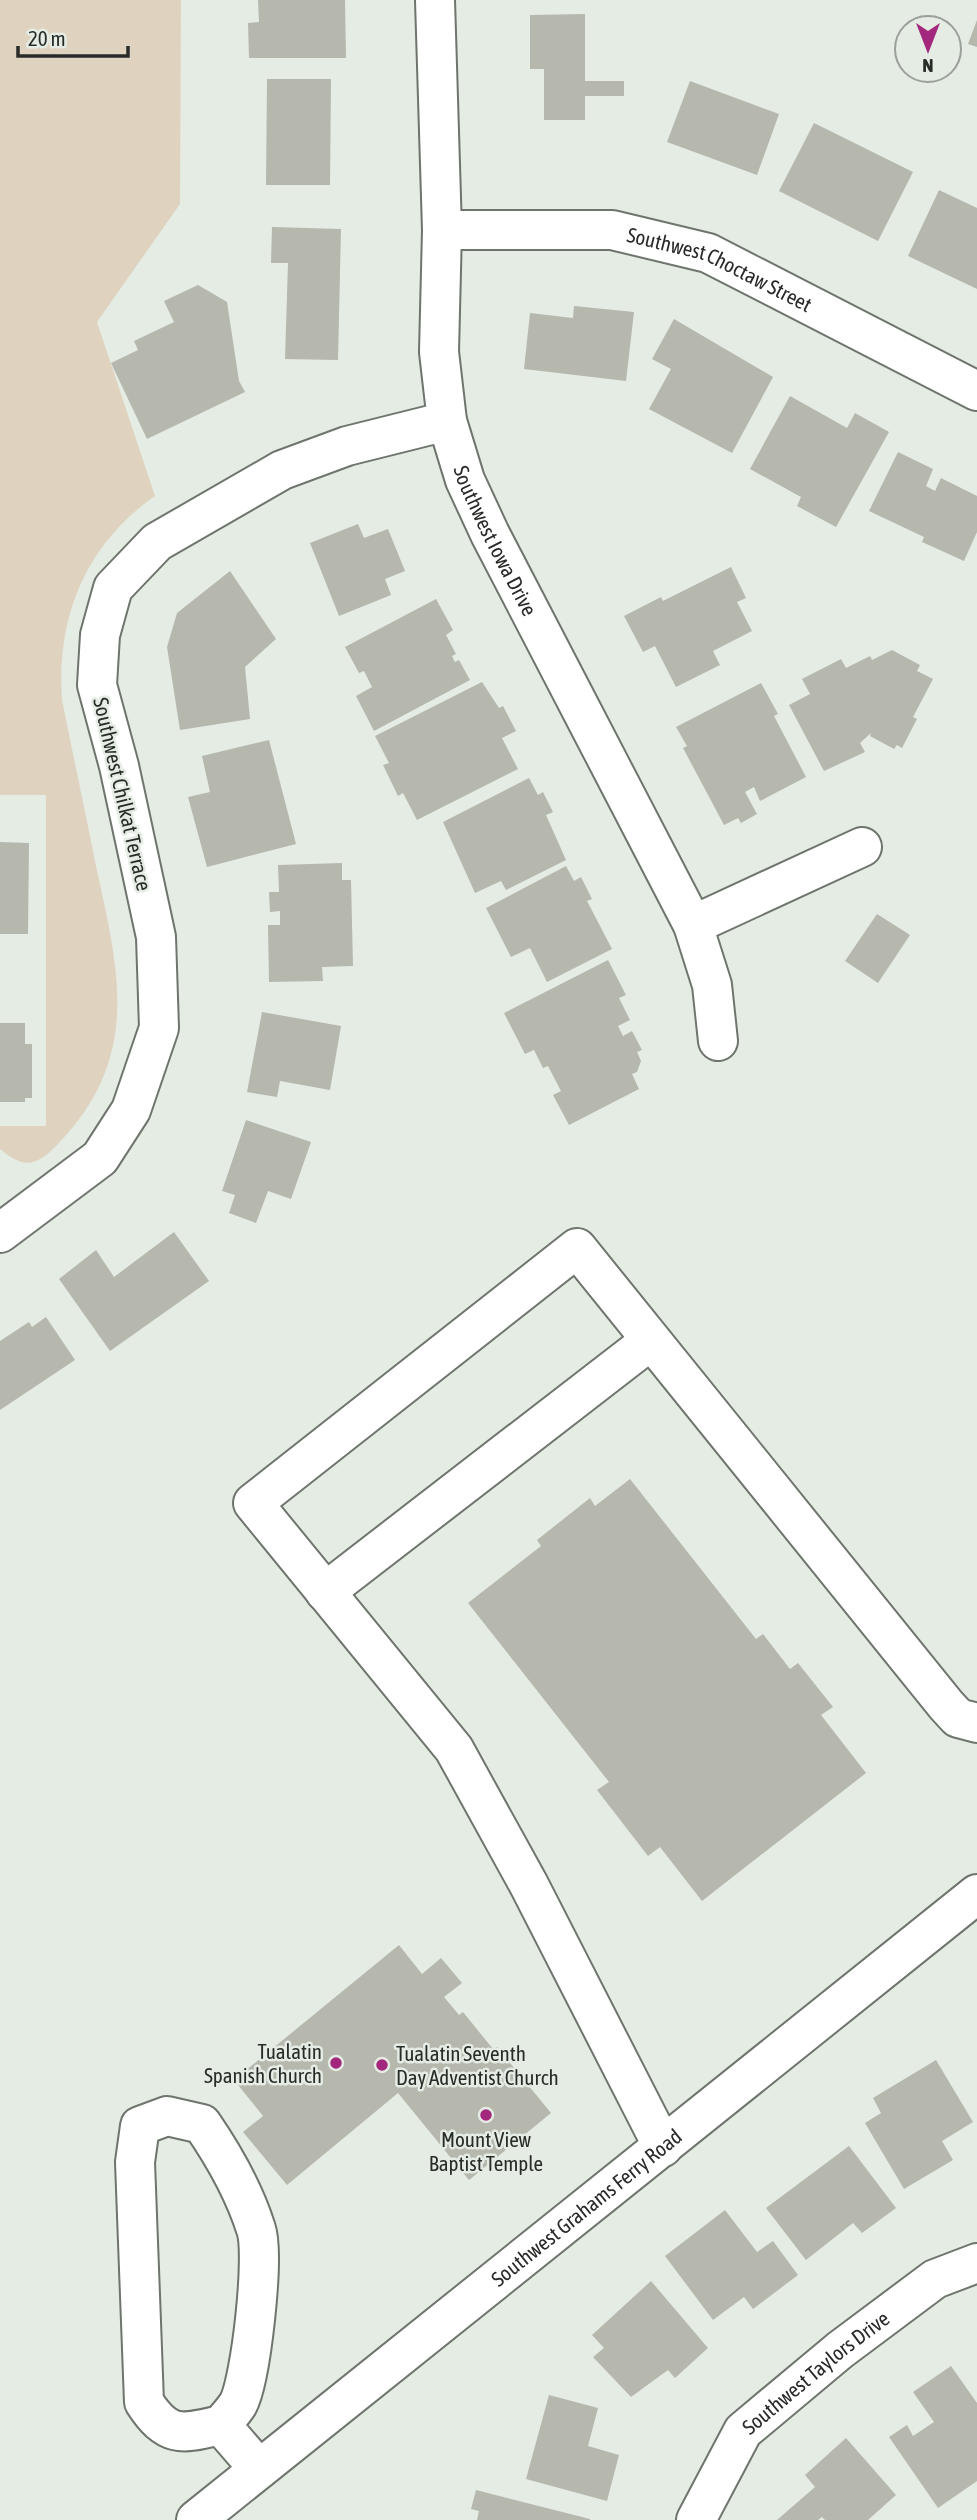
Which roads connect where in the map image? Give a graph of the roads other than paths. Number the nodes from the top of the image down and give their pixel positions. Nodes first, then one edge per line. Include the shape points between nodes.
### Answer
1 (435, 0) edge
2 (442, 229) junction
3 (977, 391) edge
4 (447, 421) junction
5 (862, 847) dead end
6 (693, 925) junction
7 (718, 1041) dead end
8 (3, 1225) edge
9 (650, 1341) junction
10 (325, 1592) junction
11 (977, 1723) edge
12 (977, 1894) edge
13 (663, 2147) junction
14 (977, 2263) edge
15 (221, 2425) junction
16 (259, 2469) junction
17 (196, 2520) edge
18 (696, 2520) edge

1 - 2 street, Southwest Iowa Drive
2 - 3 street, Southwest Choctaw Street via 612,230 708,253
2 - 4 street, Southwest Iowa Drive via 439,352
4 - 6 street, Southwest Iowa Drive via 465,480 490,534
4 - 8 street, Southwest Chilkat Terrace via 347,446 282,470 157,542 113,587 100,635 97,685 156,937 159,1028 131,1110 100,1158
5 - 6 street
6 - 7 street, Southwest Iowa Drive via 712,985
9 - 10 street
9 - 10 street via 577,1248 253,1503
9 - 11 street via 946,1705 958,1718
10 - 13 street via 454,1749
12 - 13 street, Southwest Grahams Ferry Road
13 - 16 street, Southwest Grahams Ferry Road
14 - 18 street, Southwest Taylors Drive via 935,2279 743,2431
15 - 15 street via 239,2403 251,2351 257,2232 225,2158 202,2124 167,2116 140,2126 135,2162 144,2402 157,2422 180,2434
15 - 16 street
16 - 17 street, Southwest Grahams Ferry Road

